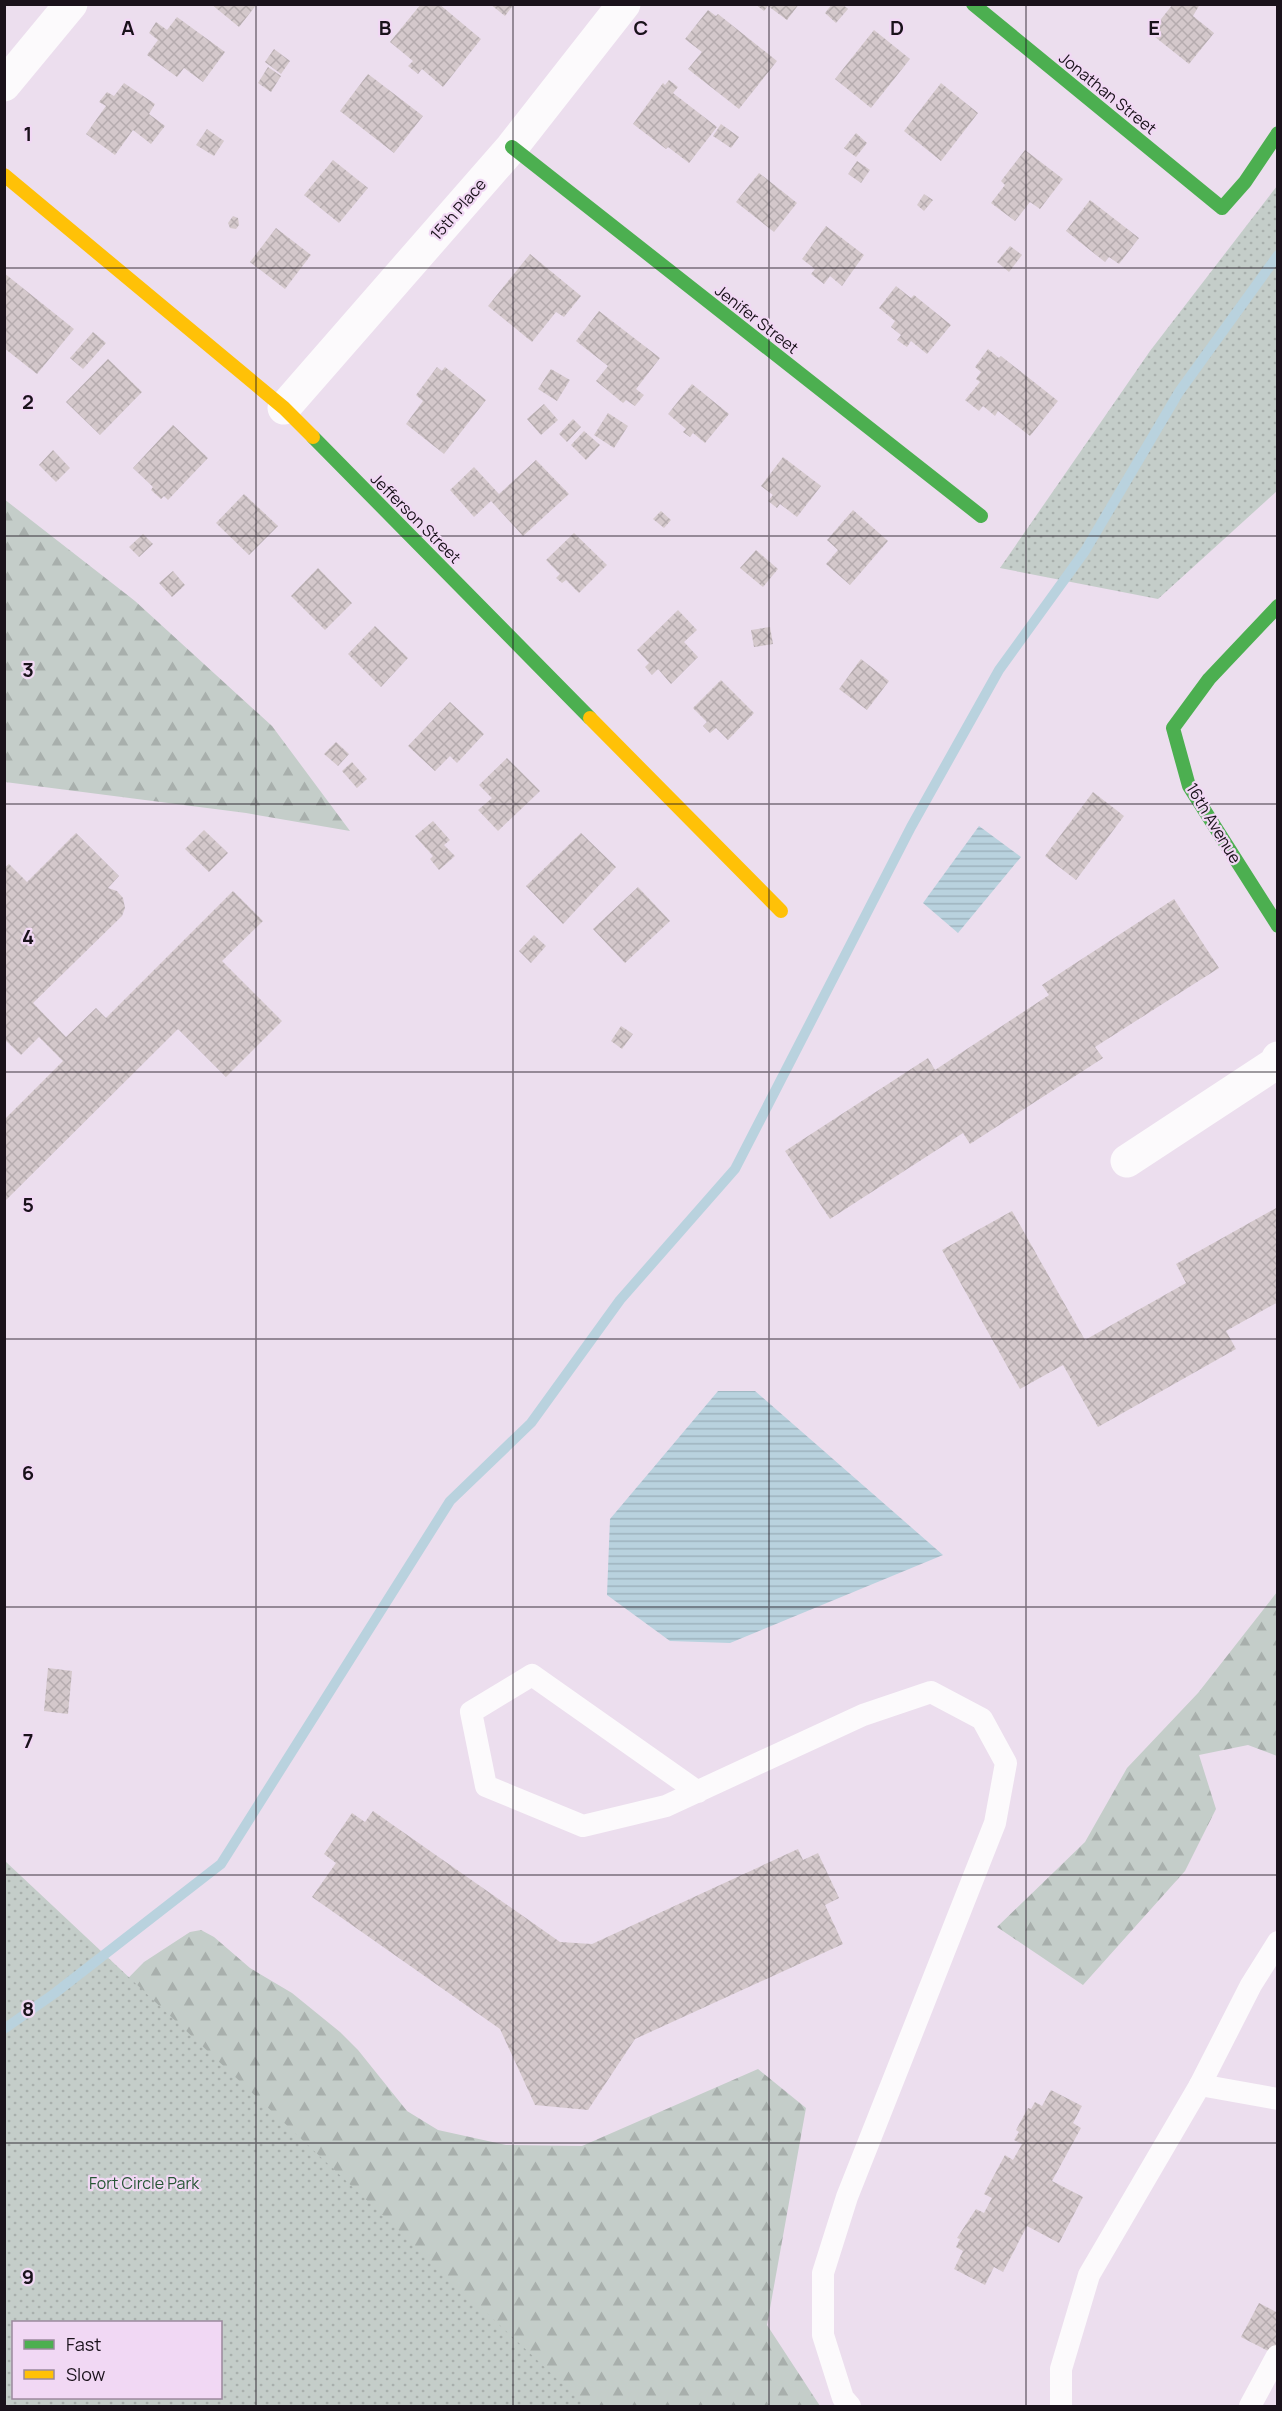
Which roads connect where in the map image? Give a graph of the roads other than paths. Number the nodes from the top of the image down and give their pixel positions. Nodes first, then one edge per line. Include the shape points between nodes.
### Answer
1 (71, 4) edge
2 (624, 4) edge
3 (973, 4) edge
4 (4, 85) edge
5 (1278, 134) edge
6 (512, 147) junction
7 (4, 175) edge
8 (284, 408) junction
9 (981, 516) dead end
10 (1278, 606) edge
11 (781, 911) dead end
12 (1278, 926) edge
13 (1278, 1058) edge
14 (1127, 1161) dead end
15 (698, 1792) junction
16 (1278, 1941) edge
17 (1200, 2085) junction
18 (1278, 2099) edge
19 (1278, 2356) edge
20 (850, 2406) edge
21 (1061, 2406) edge
22 (1250, 2406) edge

1 - 4 street
2 - 6 street, 15th Place
3 - 5 street, Jonathan Street via 1222,208
6 - 8 street, 15th Place
6 - 9 street, Jenifer Street
7 - 8 street, Jefferson Street
8 - 11 street, Jefferson Street
10 - 12 street, 16th Avenue via 1208,679 1173,728 1189,786
13 - 14 street via 1276,1063
15 - 15 lane via 666,1806 583,1826 486,1786 471,1712 532,1675
15 - 20 lane via 864,1715 931,1692 982,1719 1006,1763 995,1822 864,2152 823,2273 823,2335 843,2398
16 - 17 lane
17 - 18 lane
17 - 21 lane via 1089,2275 1061,2369
19 - 22 lane

